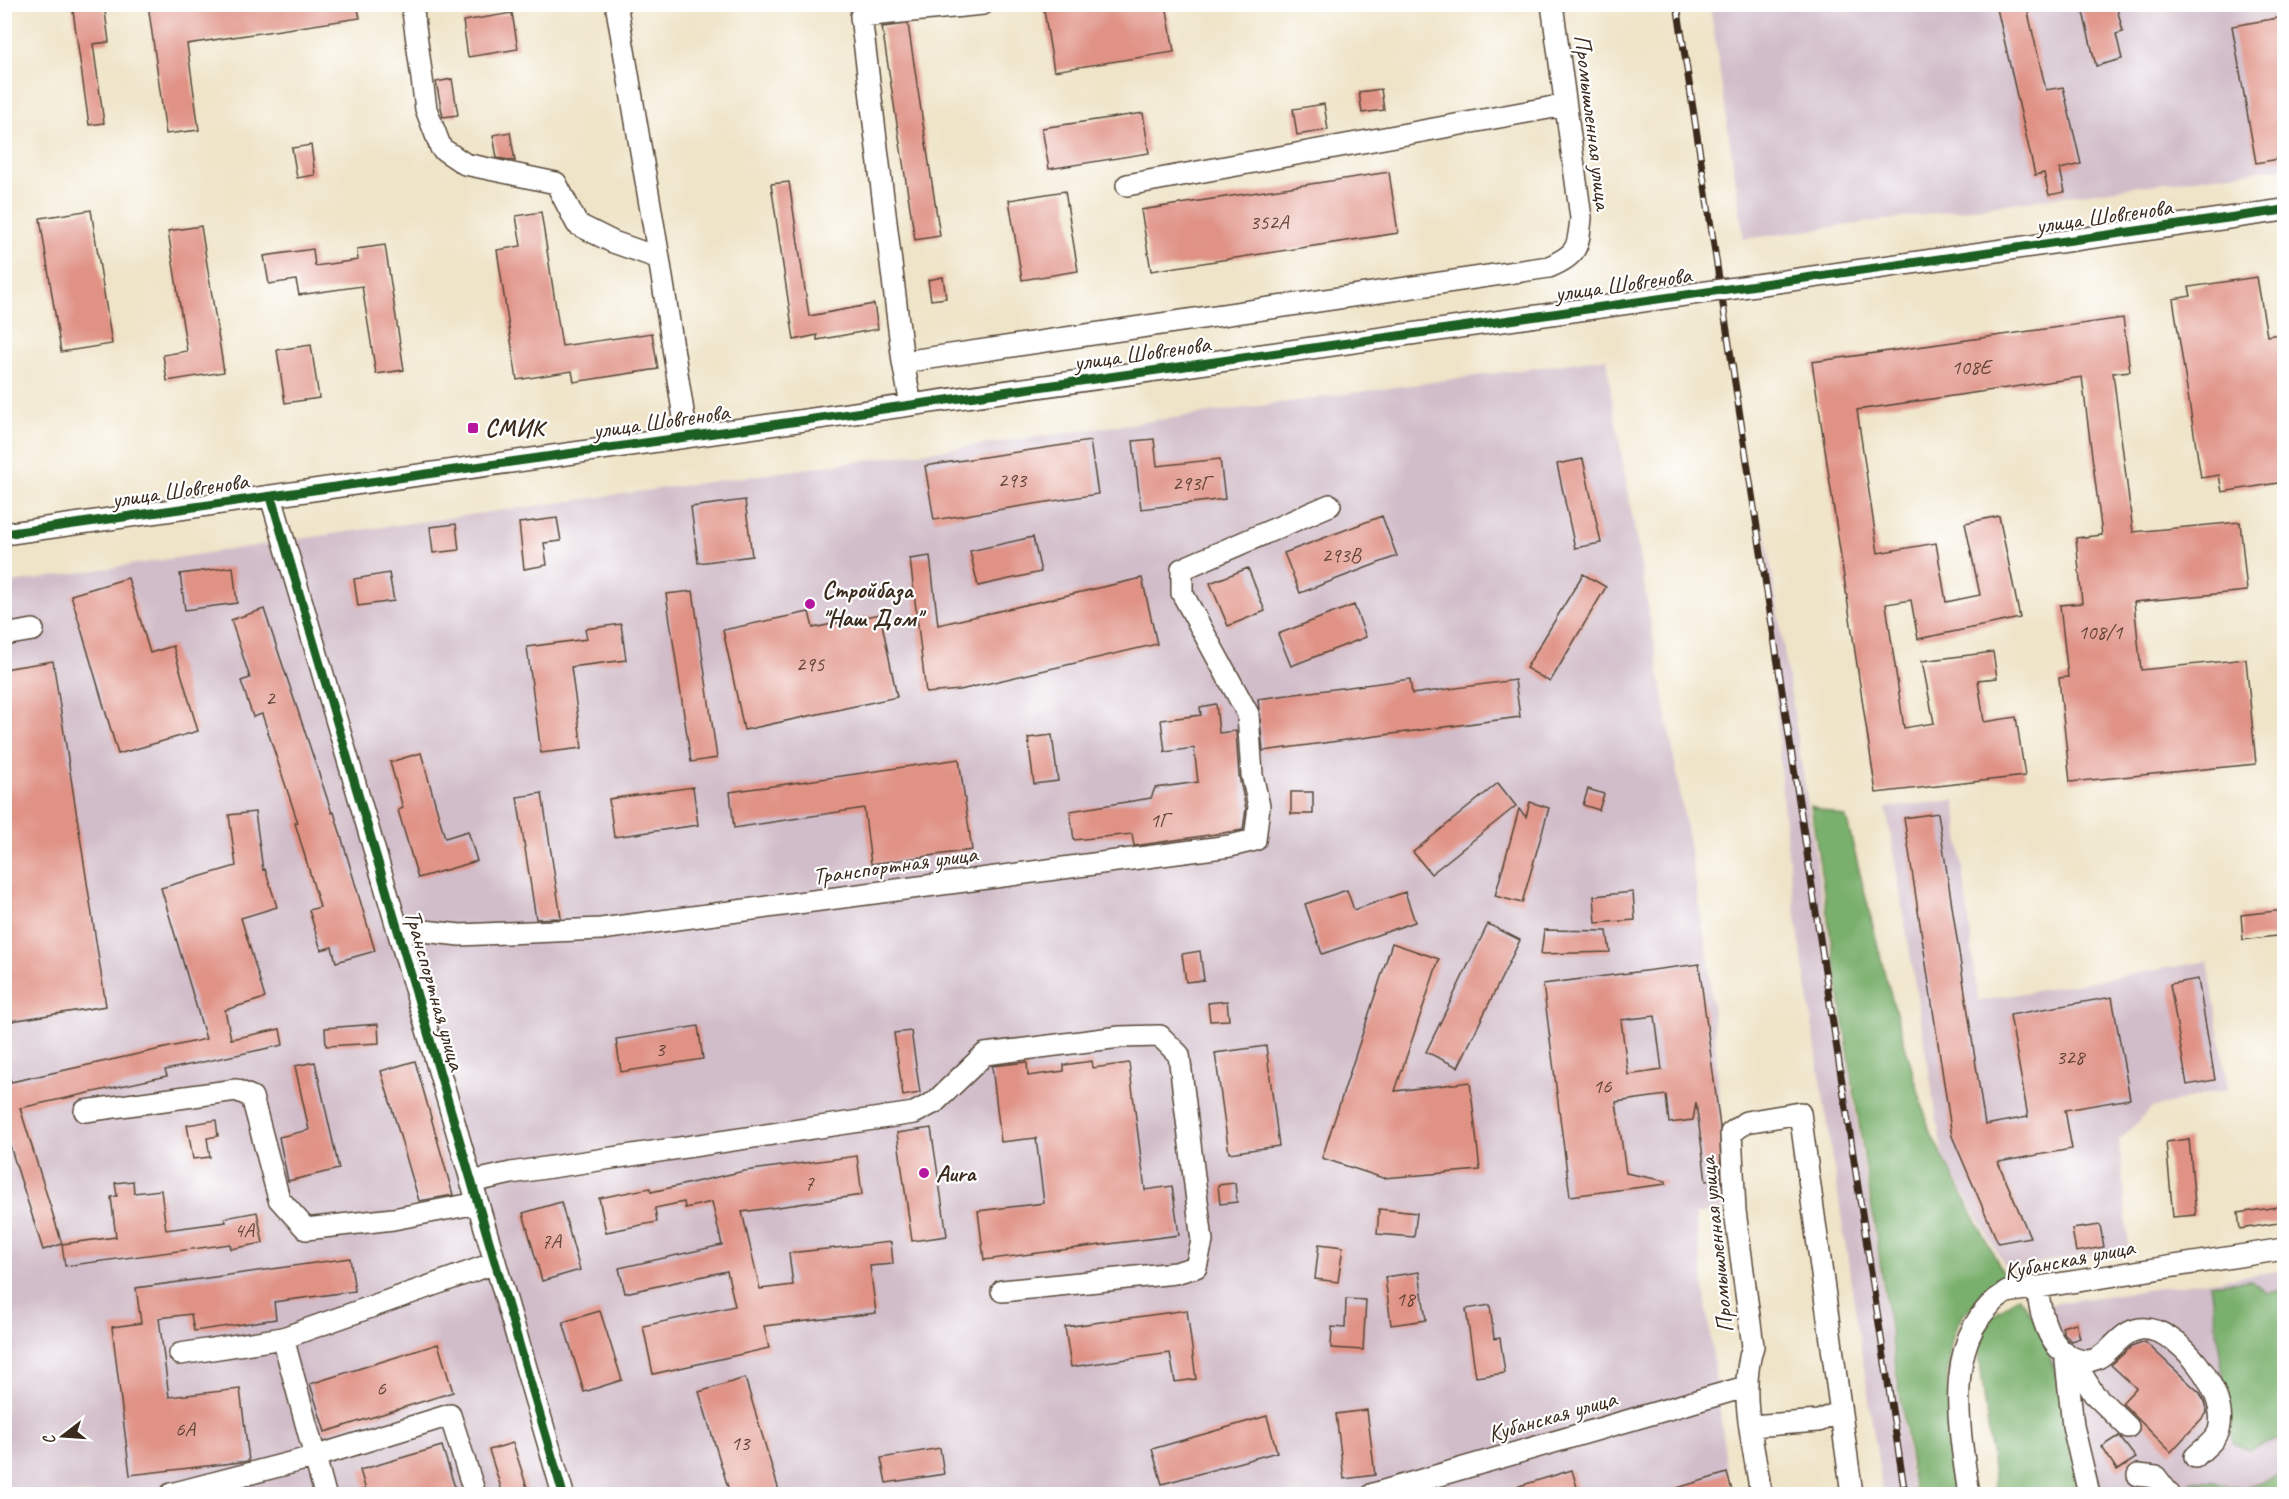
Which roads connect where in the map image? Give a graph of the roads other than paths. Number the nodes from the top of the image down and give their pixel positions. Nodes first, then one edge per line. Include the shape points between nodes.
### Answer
1 (412, 4) edge
2 (619, 4) edge
3 (983, 4) edge
4 (1551, 4) edge
5 (1565, 105) junction
6 (1127, 186) dead end
7 (2284, 210) edge
8 (659, 258) junction
9 (903, 362) junction
10 (911, 405) junction
11 (687, 437) junction
12 (271, 497) junction
13 (1330, 505) dead end
14 (4, 534) edge
15 (33, 630) dead end
16 (4, 635) edge
17 (397, 928) junction
18 (85, 1111) dead end
19 (471, 1182) junction
20 (478, 1203) junction
21 (2284, 1249) edge
22 (495, 1263) junction
23 (2037, 1287) junction
24 (1002, 1291) dead end
25 (283, 1338) junction
26 (180, 1354) dead end
27 (2068, 1354) junction
28 (1745, 1387) junction
29 (1839, 1412) junction
30 (1751, 1426) junction
31 (2128, 1427) dead end
32 (1962, 1451) junction
33 (317, 1456) junction
34 (2195, 1457) dead end
35 (2138, 1475) dead end
36 (171, 1494) edge
37 (326, 1494) edge
38 (475, 1494) edge
39 (563, 1494) edge
40 (1373, 1494) edge
41 (1761, 1494) edge
42 (1852, 1494) edge
43 (1969, 1494) edge
44 (1980, 1494) edge
45 (2089, 1494) edge
46 (2168, 1494) edge

1 - 8 street via 426,109 441,148 465,164 556,183 577,224
2 - 8 street
3 - 9 street via 861,16
4 - 5 street, Промышленная улица
5 - 6 street
5 - 9 street, Промышленная улица via 1581,218 1578,246 1569,258 1549,267
7 - 10 street, улица Шовгенова, bridge
8 - 11 street
9 - 10 street
10 - 11 street, улица Шовгенова
11 - 12 street, улица Шовгенова
12 - 14 street, улица Шовгенова
12 - 17 street, Транспортная улица
13 - 17 street, Транспортная улица via 1182,569 1182,593 1248,714 1252,775 1259,806 1255,840 601,929 460,935
15 - 16 street
17 - 19 street, Транспортная улица
18 - 20 street via 236,1090 252,1097 279,1199 306,1229 393,1220
19 - 20 street, Транспортная улица
19 - 24 street via 914,1113 935,1102 985,1054 1120,1037 1160,1036 1179,1055 1202,1241 1196,1267 1175,1273
20 - 22 street, Транспортная улица
21 - 23 street, Кубанская улица
22 - 25 street
22 - 39 street, Транспортная улица
23 - 27 street via 2048,1331
23 - 32 street, Кубанская улица via 2007,1292 1976,1318 1966,1342 1960,1385
25 - 26 street
25 - 33 street
27 - 31 street via 2094,1394
27 - 34 street via 2082,1361 2095,1359 2108,1353 2128,1333 2140,1329 2156,1332 2177,1344 2207,1376 2218,1395 2222,1414 2219,1432
27 - 45 street via 2073,1426
28 - 29 street, Промышленная улица via 1753,1346 1735,1211 1731,1132 1746,1122 1800,1113
28 - 30 street, Промышленная улица
28 - 40 street, Кубанская улица
29 - 30 street via 1819,1421
29 - 42 street
30 - 41 street, Промышленная улица
32 - 43 street, Кубанская улица
32 - 44 street
33 - 36 street
33 - 37 street
33 - 38 street via 450,1415
35 - 46 street via 2156,1477

